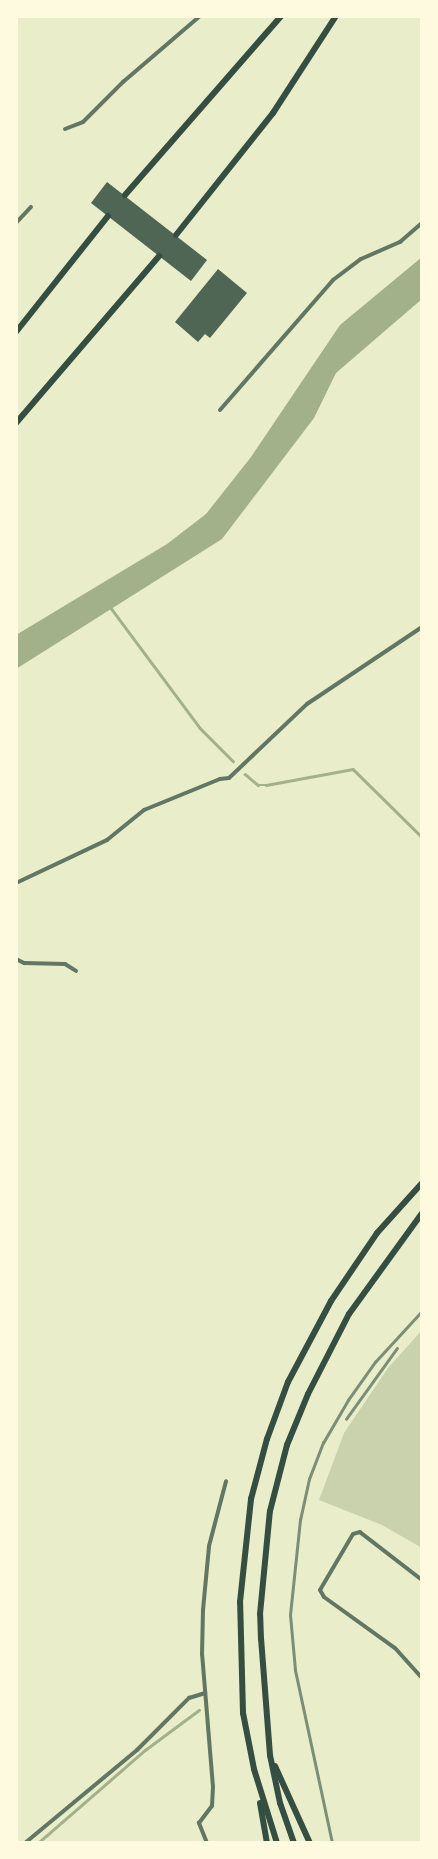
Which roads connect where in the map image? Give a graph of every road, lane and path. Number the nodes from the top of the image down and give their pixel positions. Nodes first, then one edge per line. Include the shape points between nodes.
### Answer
1 (200, 16) edge
2 (281, 16) edge
3 (336, 16) edge
4 (65, 130) dead end
5 (125, 195) dead end
6 (31, 207) dead end
7 (108, 216) dead end
8 (16, 223) edge
9 (422, 223) edge
10 (176, 235) dead end
11 (159, 256) dead end
12 (16, 332) edge
13 (220, 410) dead end
14 (16, 423) edge
15 (422, 627) edge
16 (16, 883) edge
17 (16, 959) edge
18 (76, 971) dead end
19 (422, 1183) edge
20 (422, 1213) edge
21 (226, 1481) dead end
22 (422, 1580) edge
23 (422, 1678) edge
24 (205, 1693) junction
25 (270, 1756) junction
26 (254, 1769) junction
27 (25, 1843) edge
28 (207, 1843) edge
29 (267, 1843) edge
30 (277, 1843) edge
31 (294, 1843) edge
32 (310, 1843) edge

1 - 4 street via 82,122
2 - 5 highway
3 - 10 highway via 273,113
6 - 8 street
7 - 12 highway
9 - 13 street via 400,242 361,260 333,280
11 - 14 highway
15 - 16 street via 326,689 229,778 144,810 107,840
17 - 18 street via 24,963 65,964
19 - 26 highway via 378,1233 331,1301 288,1382 267,1439 251,1499 240,1602 243,1713
20 - 25 highway via 349,1314 308,1394 287,1445 270,1511 260,1614
21 - 24 street via 209,1546 202,1654
22 - 23 street via 360,1532 353,1534 320,1590 395,1648
24 - 27 street via 189,1698 137,1750
24 - 28 street via 212,1806 199,1823
25 - 31 highway via 280,1803
25 - 32 highway
26 - 29 highway
26 - 30 highway

